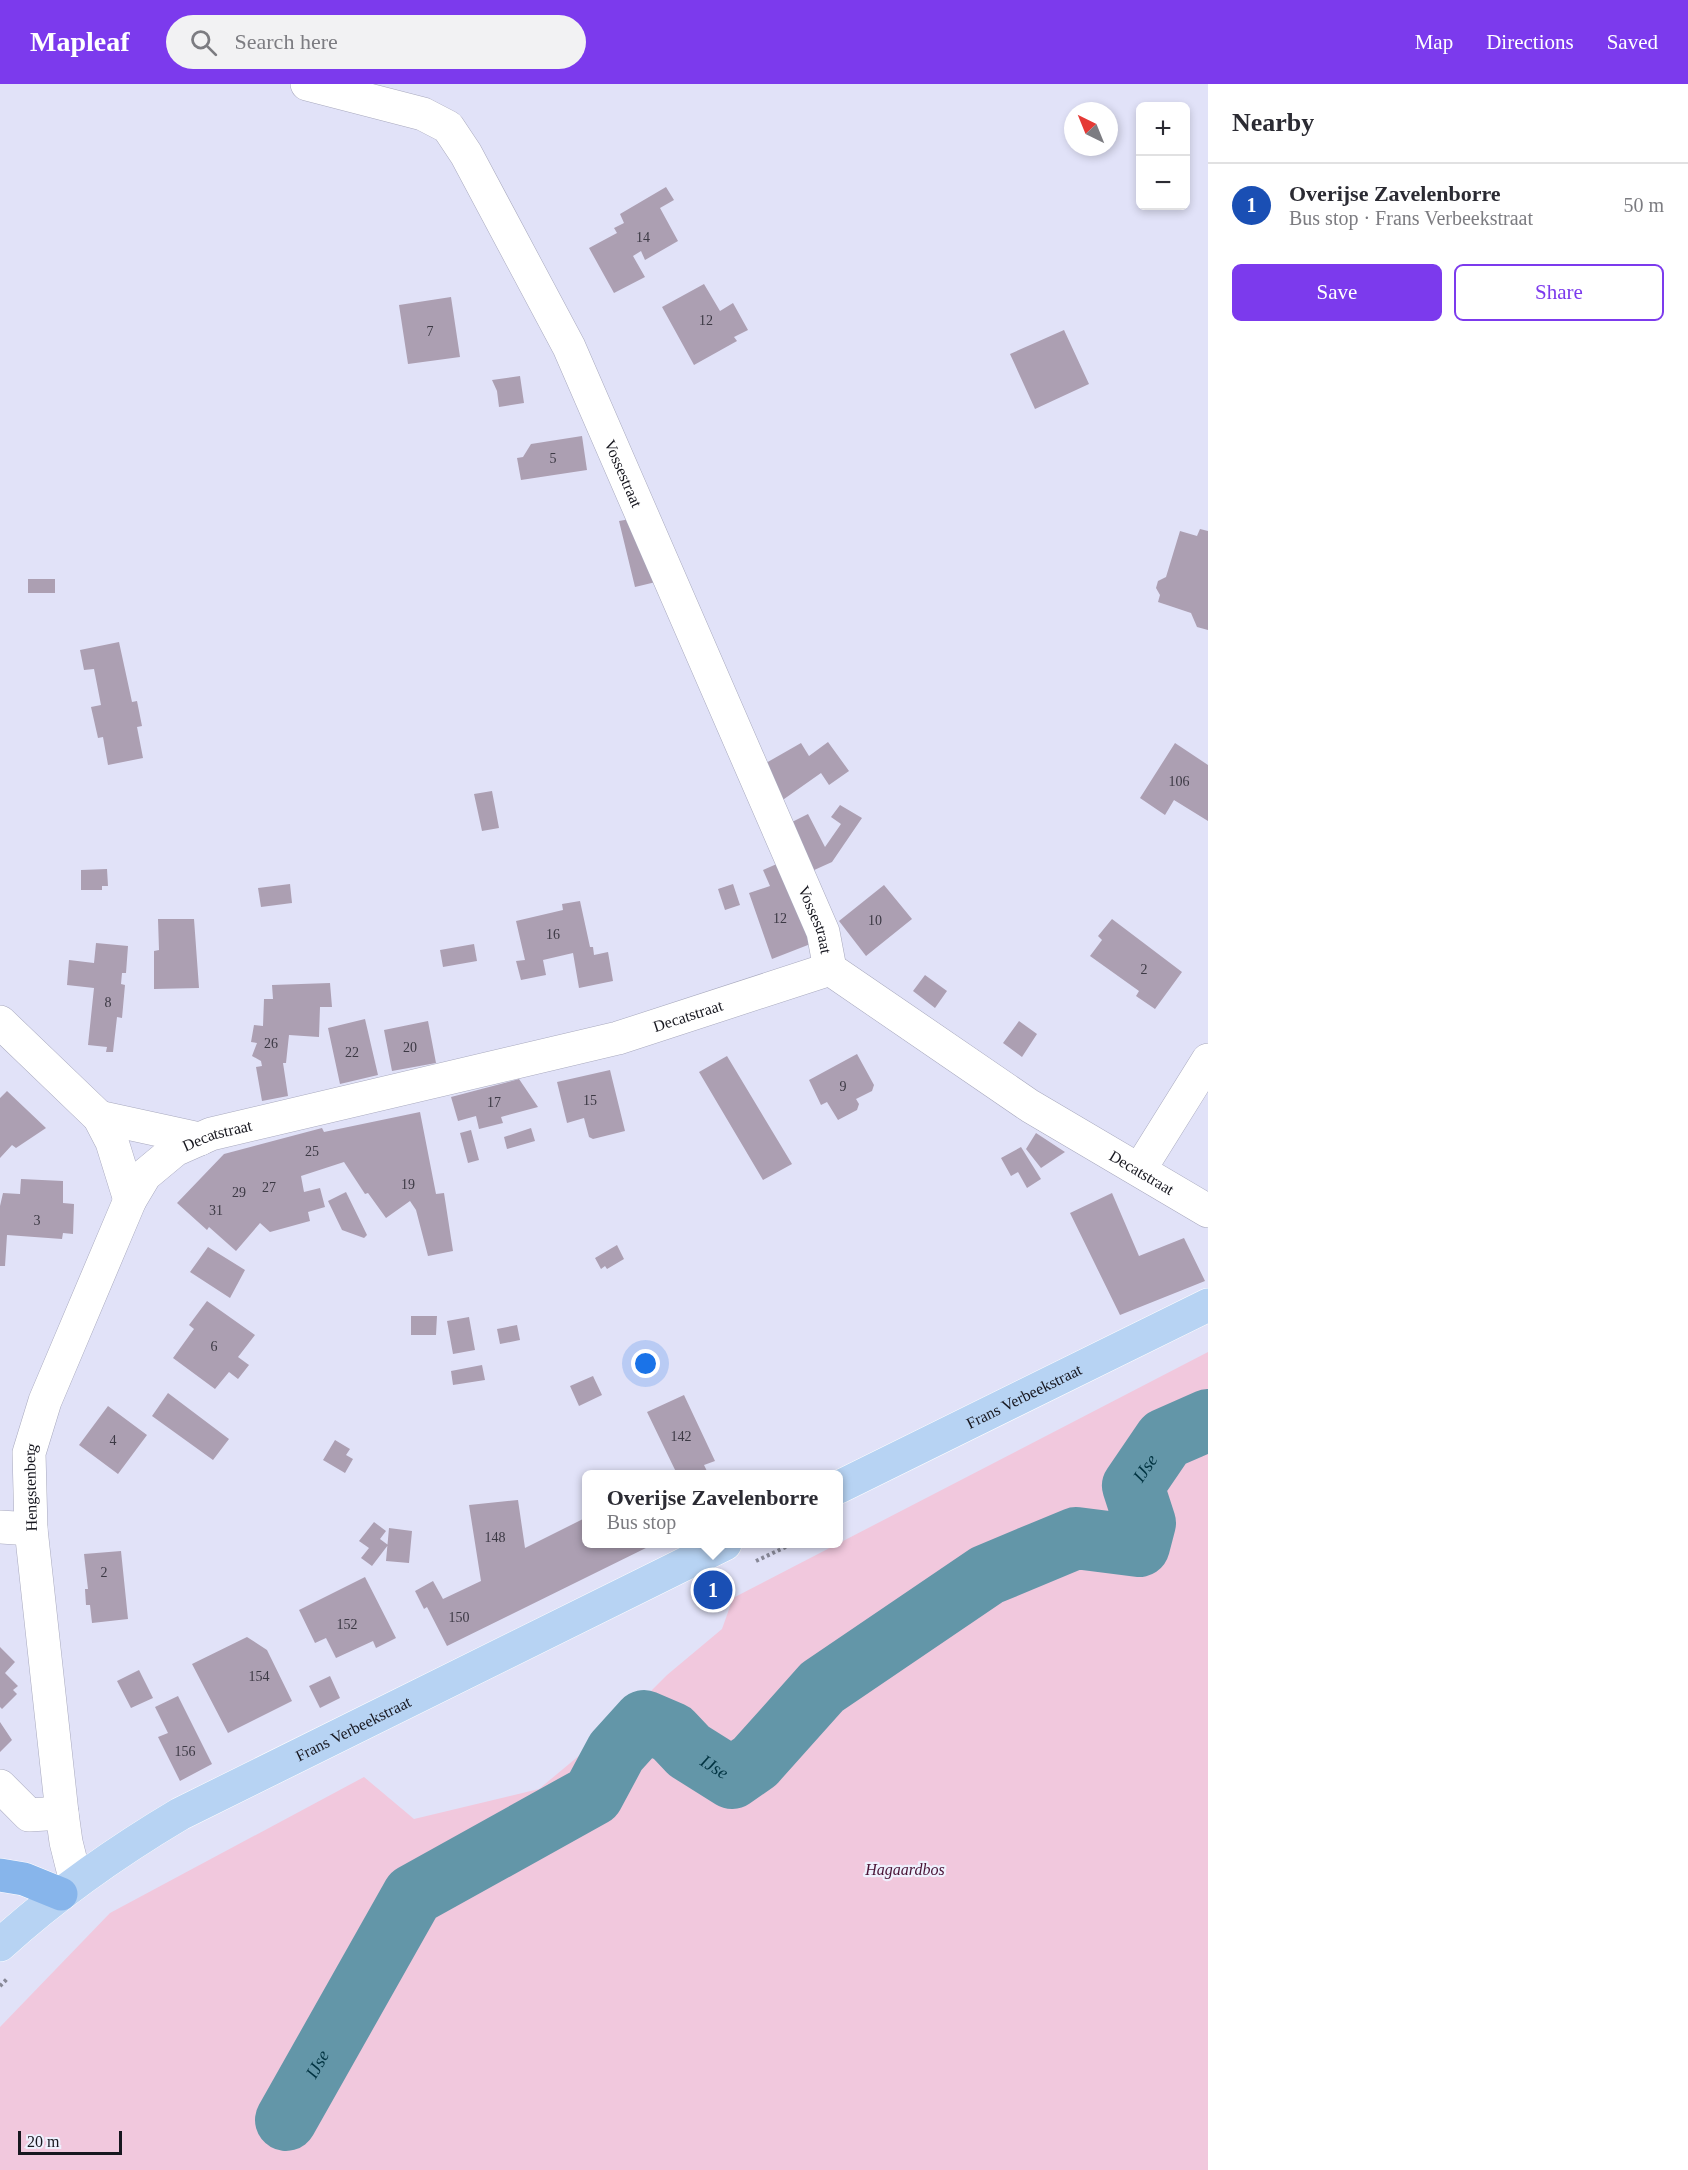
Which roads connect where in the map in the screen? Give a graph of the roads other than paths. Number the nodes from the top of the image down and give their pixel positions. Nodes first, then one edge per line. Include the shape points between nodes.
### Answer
1 (307, 84) edge
2 (830, 969) junction
3 (0, 1022) edge
4 (1208, 1060) edge
5 (99, 1117) junction
6 (200, 1139) junction
7 (1140, 1169) junction
8 (130, 1200) junction
9 (1208, 1211) edge
10 (1208, 1305) edge
11 (843, 1485) edge
12 (16, 1528) edge
13 (717, 1548) edge
14 (0, 1786) edge
15 (62, 1813) junction
16 (0, 1875) edge
17 (69, 1888) junction
18 (0, 1945) edge

1 - 2 street, Vossestraat via 423,114 448,127 466,154 569,347 823,932
2 - 6 street, Decatstraat via 618,1038
2 - 7 street, Decatstraat via 1030,1106
3 - 5 street
4 - 7 street
5 - 6 street
5 - 8 street via 112,1142
6 - 8 street, Decatstraat via 175,1150 145,1175
7 - 9 street, Decatstraat
8 - 12 street, Hengstenberg via 45,1401 29,1453
10 - 11 main road, Frans Verbeekstraat
12 - 15 street, Hengstenberg
13 - 17 main road, Frans Verbeekstraat via 180,1814 124,1847
14 - 15 street via 29,1815
15 - 17 street, Hengstenberg
16 - 17 highway
17 - 18 main road, Frans Verbeekstraat

